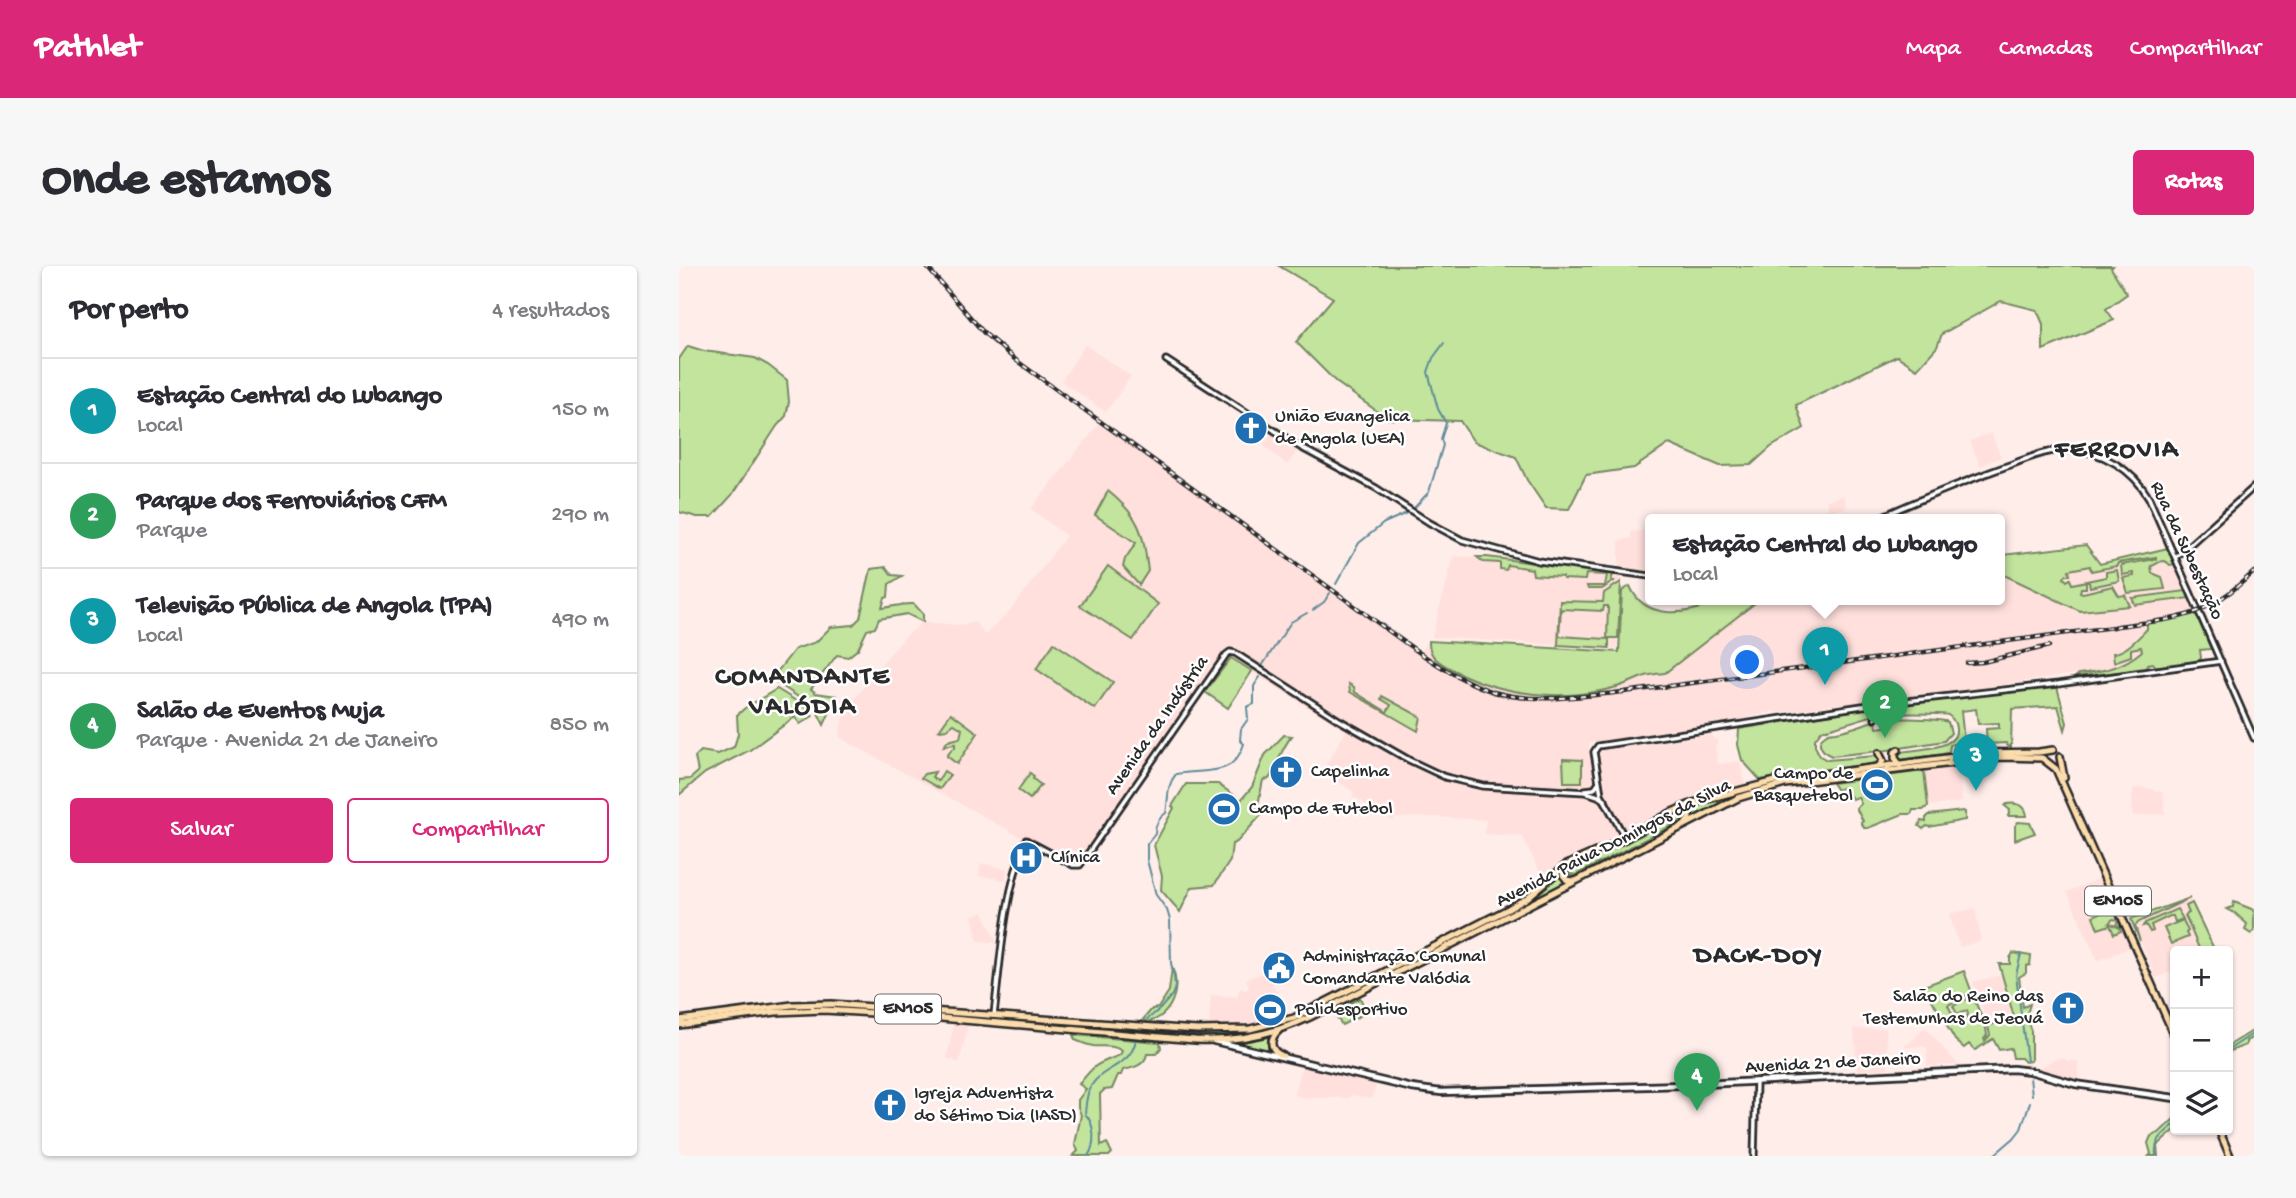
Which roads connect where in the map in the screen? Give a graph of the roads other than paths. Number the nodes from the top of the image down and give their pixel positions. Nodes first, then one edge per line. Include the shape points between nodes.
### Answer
1 (1166, 360) dead end
2 (2254, 487) edge
3 (1887, 514) edge
4 (2176, 557) junction
5 (1645, 575) edge
6 (2221, 661) junction
7 (1891, 702) junction
8 (1873, 705) junction
9 (1891, 717) dead end
10 (1875, 719) dead end
11 (2254, 738) edge
12 (1898, 750) dead end
13 (2053, 750) junction
14 (1878, 753) dead end
15 (2060, 757) junction
16 (2050, 762) junction
17 (1900, 765) junction
18 (1875, 768) junction
19 (1598, 782) junction
20 (1576, 791) junction
21 (1605, 800) junction
22 (1672, 811) junction
23 (1680, 827) junction
24 (1625, 839) junction
25 (1566, 865) junction
26 (1576, 881) junction
27 (993, 1017) junction
28 (2170, 1020) edge
29 (1295, 1021) junction
30 (679, 1023) edge
31 (2170, 1026) edge
32 (1281, 1029) junction
33 (1209, 1040) junction
34 (1283, 1056) junction
35 (1756, 1082) junction
36 (2170, 1097) edge
37 (2219, 1135) edge
38 (1754, 1156) edge
39 (2229, 1156) edge

1 - 5 street via 1300,447 1462,540 1527,559
2 - 4 street
3 - 4 street, Rua da Subestação via 2043,453 2080,450 2111,461 2142,485
4 - 6 street, Rua da Subestação
6 - 7 street
6 - 11 street, Rua da Subestação
7 - 8 street
7 - 9 street via 1887,707
8 - 10 street
8 - 19 street via 1598,746 1594,752
12 - 17 main road via 1895,758
13 - 15 main road, EN105
13 - 16 main road via 2047,755
13 - 17 main road, Avenida Paiva Domingos da Silva / EN105 via 1986,753
14 - 18 main road via 1882,763
15 - 16 main road via 2057,763
15 - 28 main road, EN105 via 2064,776
16 - 23 main road, Avenida Paiva Domingos da Silva / EN105 via 2033,757 1989,758 1785,784 1738,798
16 - 31 main road, EN105
17 - 18 main road, Avenida Paiva Domingos da Silva / EN105
18 - 22 main road, Avenida Paiva Domingos da Silva / EN105 via 1779,780
19 - 20 street, Avenida da Indústria via 1594,789
19 - 21 street
20 - 21 street, Avenida da Indústria
20 - 27 street, Avenida da Indústria via 1483,786 1445,777 1332,717 1235,653 1226,655 1079,866 1026,840 1008,898
21 - 24 street
22 - 23 main road via 1689,813
22 - 24 main road, Avenida Paiva Domingos da Silva / EN105
23 - 26 main road, Avenida Paiva Domingos da Silva / EN105
24 - 25 main road, Avenida Paiva Domingos da Silva / EN105
25 - 26 main road via 1563,876
25 - 29 main road, Avenida Paiva Domingos da Silva / EN105 via 1516,905
26 - 29 main road, Avenida Paiva Domingos da Silva / EN105
27 - 29 main road, EN105 via 1232,1031
27 - 30 main road, EN105 via 822,1004
29 - 32 main road, EN105
30 - 33 main road, EN105 via 824,1010
32 - 33 main road, EN105
32 - 34 main road via 1271,1046
33 - 34 main road, Avenida 21 de Janeiro
34 - 35 main road, Avenida 21 de Janeiro via 1441,1091
35 - 36 main road, Avenida 21 de Janeiro via 2013,1069 2075,1084
35 - 38 street
37 - 39 main road

